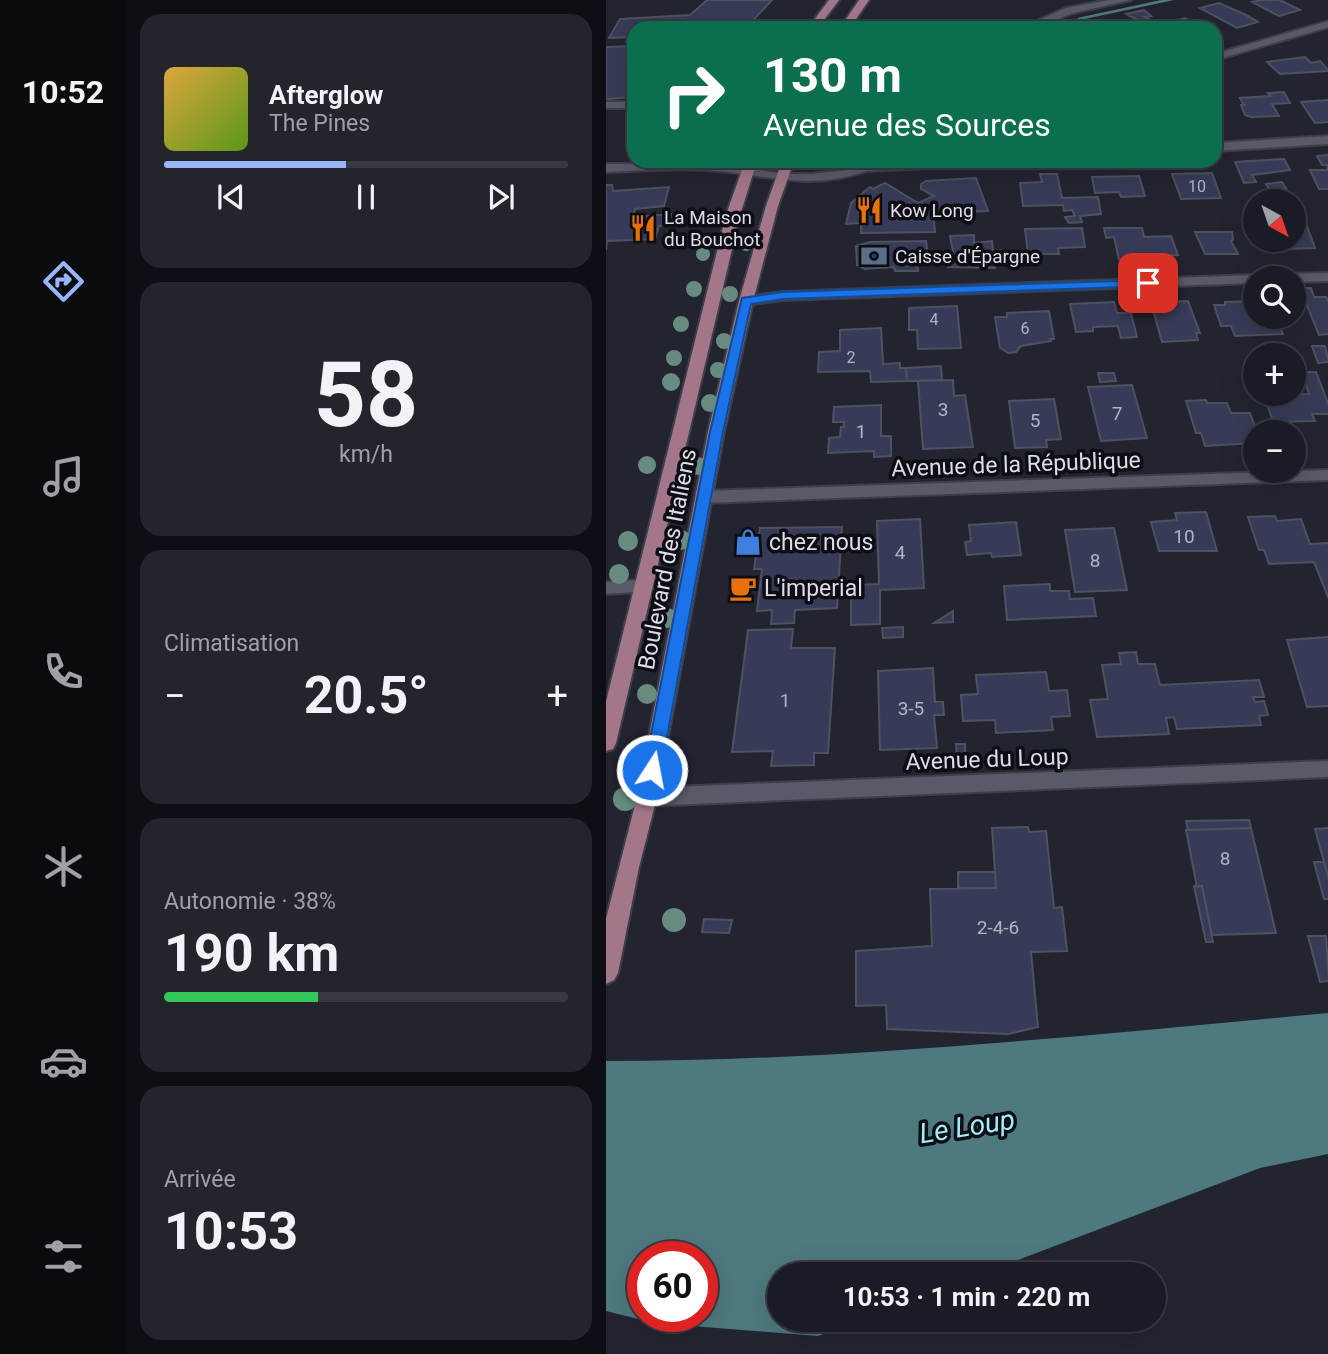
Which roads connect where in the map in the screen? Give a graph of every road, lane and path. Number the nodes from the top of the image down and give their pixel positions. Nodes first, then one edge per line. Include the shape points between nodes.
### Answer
1 (834, 0) edge
2 (864, 0) edge
3 (1126, 0) edge
4 (818, 21) edge
5 (850, 21) edge
6 (1043, 21) edge
7 (1329, 24) edge
8 (1222, 55) edge
9 (606, 105) edge
10 (627, 105) edge
11 (1329, 140) edge
12 (1222, 147) edge
13 (606, 168) edge
14 (627, 168) edge
15 (748, 168) edge
16 (882, 168) edge
17 (786, 169) edge
18 (867, 169) joint
19 (1329, 277) edge
20 (1306, 278) edge
21 (1243, 279) edge
22 (746, 301) junction
23 (1329, 475) edge
24 (705, 497) junction
25 (643, 586) junction
26 (606, 588) edge
27 (606, 743) edge
28 (1329, 769) edge
29 (647, 797) junction
30 (606, 971) edge

1 - 4 main road
2 - 5 main road
3 - 6 street via 1070,10
7 - 8 street
9 - 10 street
11 - 12 street
13 - 14 street
15 - 25 main road, Boulevard des Italiens
16 - 18 street
17 - 18 street via 821,177
17 - 22 main road, Boulevard des Italiens
19 - 20 street
21 - 22 street
22 - 24 main road, Boulevard des Italiens
23 - 24 street, Avenue de la République
24 - 29 main road, Boulevard des Italiens
25 - 26 street
25 - 27 main road, Boulevard des Italiens
28 - 29 street, Avenue du Loup
29 - 30 main road, Boulevard des Italiens

